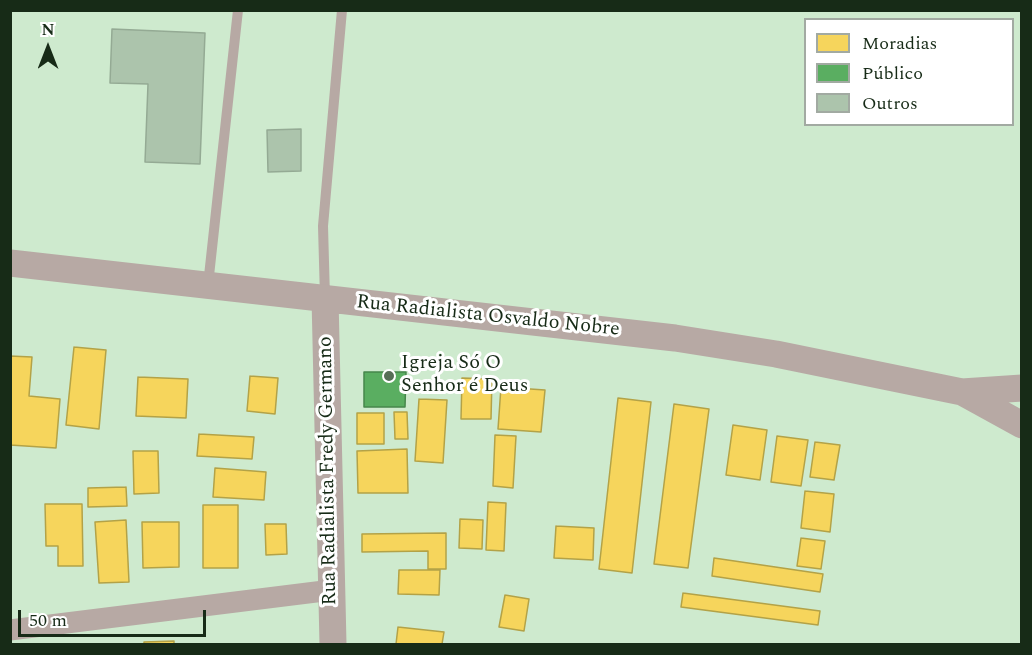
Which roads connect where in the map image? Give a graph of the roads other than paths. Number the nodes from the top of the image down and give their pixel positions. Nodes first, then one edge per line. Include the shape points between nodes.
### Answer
1 (238, 10) edge
2 (342, 10) edge
3 (10, 263) edge
4 (208, 285) junction
5 (325, 298) junction
6 (1022, 388) edge
7 (962, 392) junction
8 (1022, 425) edge
9 (332, 590) junction
10 (10, 630) edge
11 (333, 645) edge

1 - 4 lane
2 - 5 lane via 323,226
3 - 4 street, Rua Radialista Osvaldo Nobre
4 - 5 street, Rua Radialista Osvaldo Nobre
5 - 7 street, Rua Radialista Osvaldo Nobre via 686,340
5 - 9 street, Rua Radialista Fredy Germano
6 - 7 street, Rua Radialista Osvaldo Nobre
7 - 8 street, Rua Radialista Osvaldo Nobre
9 - 10 street
9 - 11 street, Rua Radialista Fredy Germano

